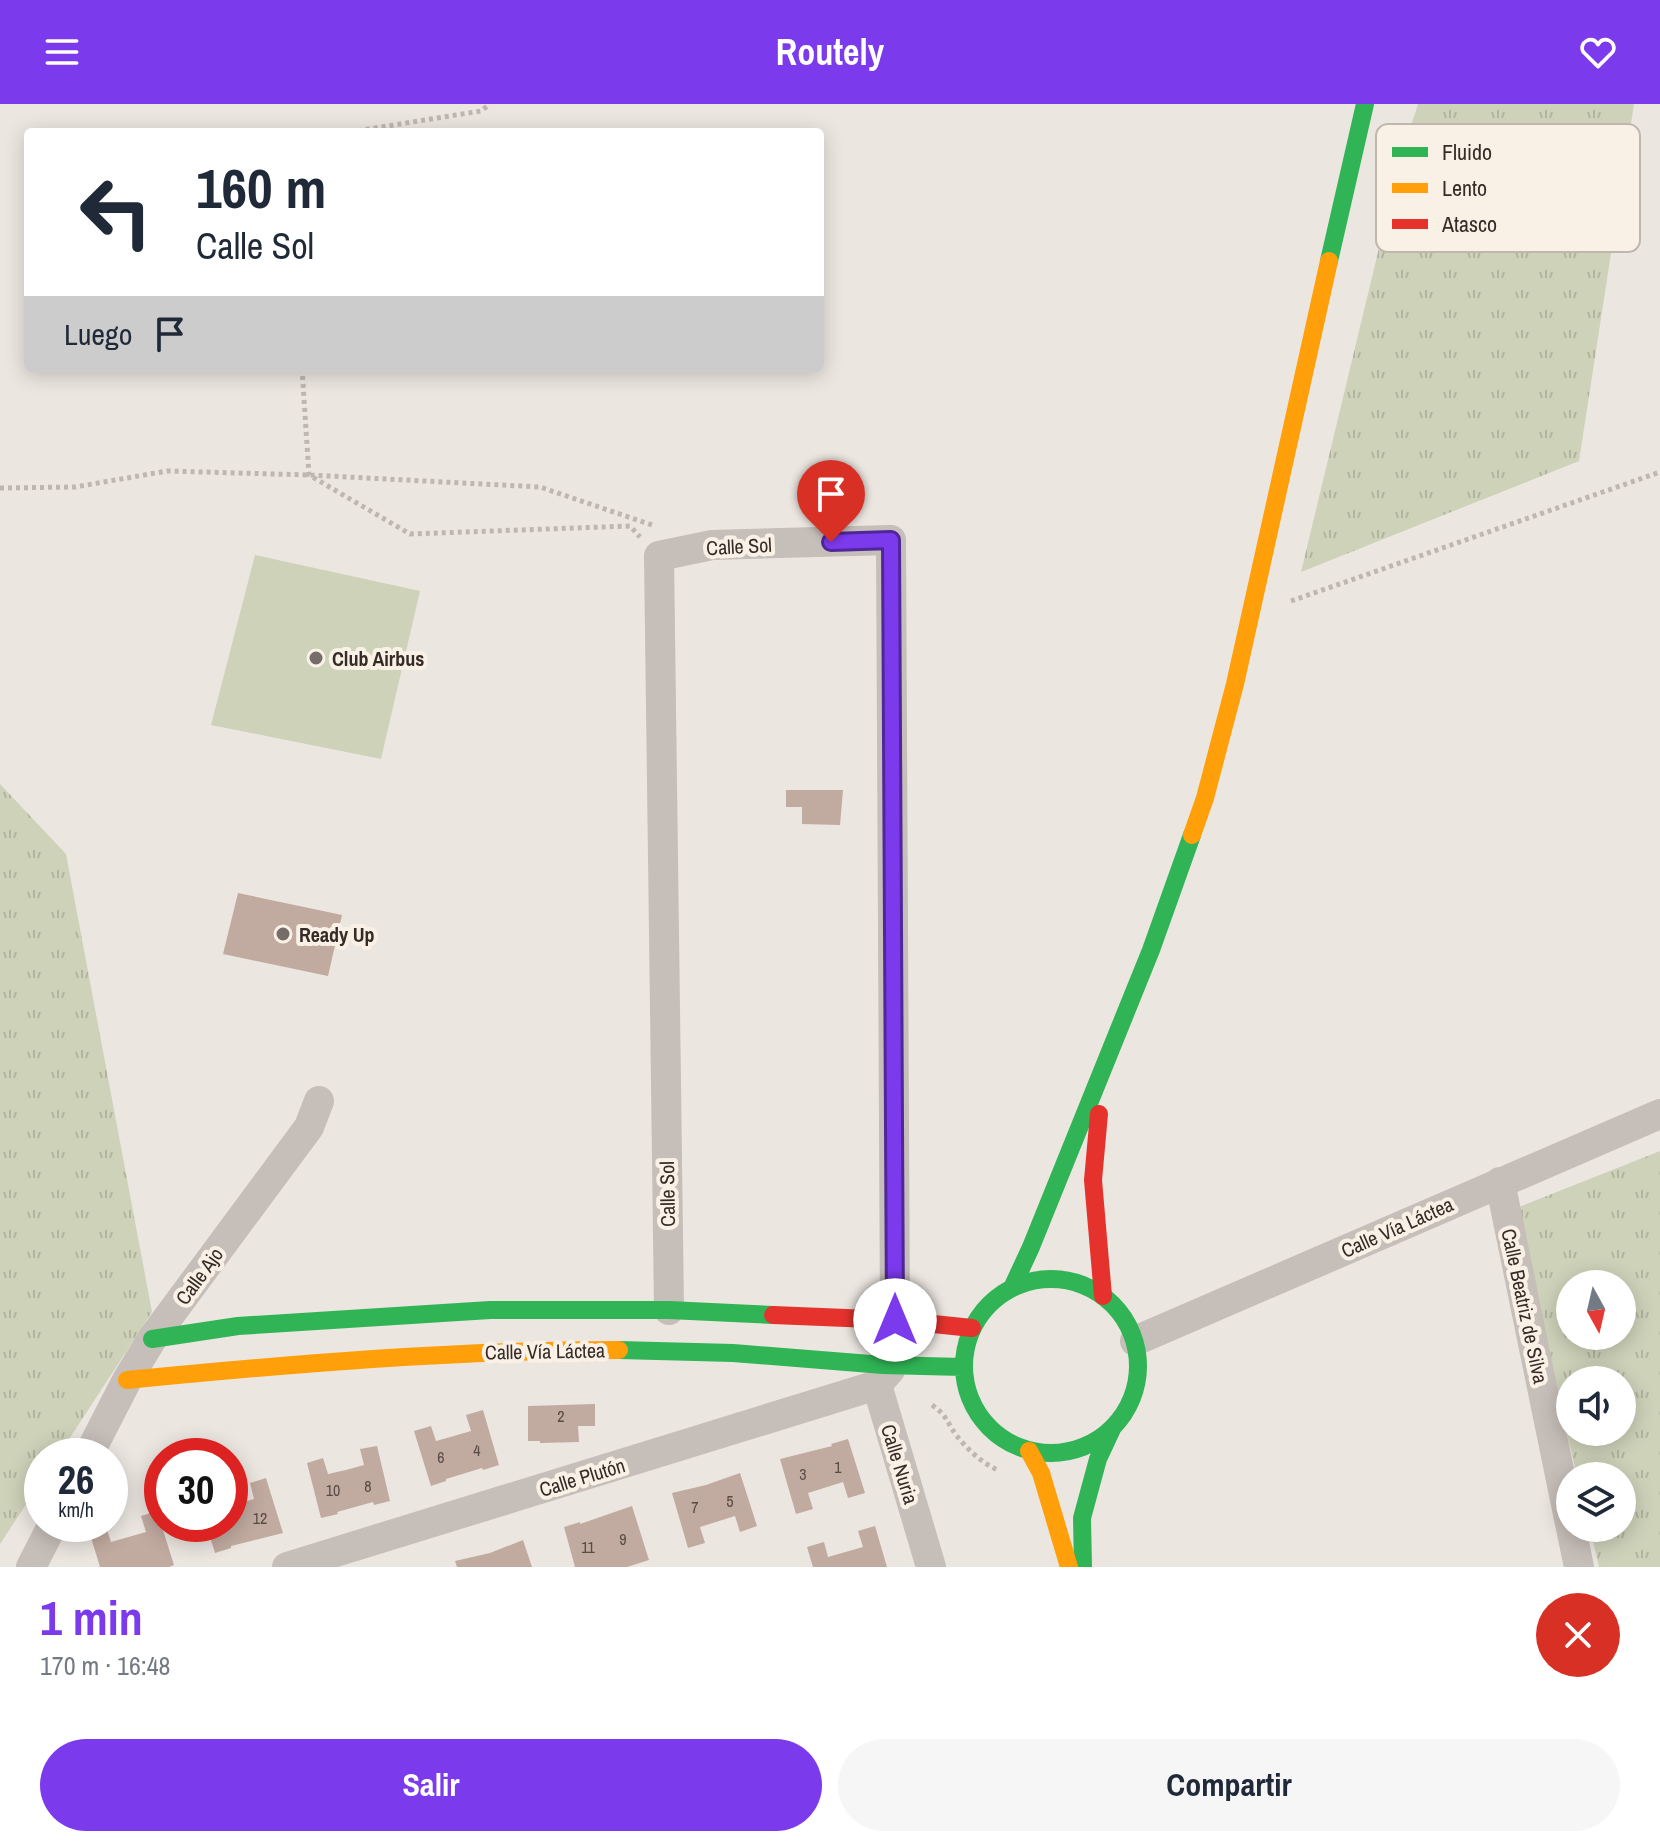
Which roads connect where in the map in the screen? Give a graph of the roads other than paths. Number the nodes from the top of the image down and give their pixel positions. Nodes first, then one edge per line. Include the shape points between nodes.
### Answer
1 (1365, 104) edge
2 (1102, 1071) junction
3 (319, 1101) dead end
4 (1660, 1114) edge
5 (1500, 1182) junction
6 (1012, 1288) junction
7 (1103, 1296) junction
8 (669, 1310) junction
9 (895, 1320) junction
10 (972, 1328) junction
11 (152, 1339) junction
12 (1135, 1341) junction
13 (963, 1367) junction
14 (885, 1375) junction
15 (127, 1380) junction
16 (1112, 1429) junction
17 (97, 1438) edge
18 (1029, 1451) junction
19 (1557, 1462) edge
20 (44, 1542) edge
21 (1574, 1542) edge
22 (31, 1567) edge
23 (287, 1567) edge
24 (931, 1567) edge
25 (1069, 1567) edge
26 (1083, 1567) edge
27 (1579, 1567) edge

1 - 2 main road via 1205,798
2 - 6 main road
2 - 7 main road via 1093,1180
3 - 11 street, Calle Ajo via 309,1127
4 - 5 street, Calle Vía Láctea
5 - 12 street, Calle Vía Láctea
5 - 19 street, Calle Beatriz de Silva
6 - 7 main road via 1042,1279 1073,1282
6 - 10 main road via 988,1304
7 - 12 main road via 1123,1316
8 - 9 main road, Calle Vía Láctea
8 - 9 street, Calle Sol via 659,556 712,545 891,540
8 - 11 main road, Calle Vía Láctea via 490,1310 238,1326
9 - 10 main road, Calle Vía Láctea
10 - 13 main road
11 - 15 street, Calle Ajo
12 - 16 main road via 1138,1373 1130,1403
13 - 14 main road, Calle Vía Láctea
13 - 18 main road via 968,1396 982,1420 1003,1439
14 - 15 main road, Calle Vía Láctea via 731,1353 491,1350
14 - 23 street, Calle Plutón via 758,1423
14 - 24 street, Calle Nuria
15 - 17 street, Calle Ajo
16 - 18 main road via 1073,1451
16 - 26 main road via 1082,1518
18 - 25 main road via 1041,1473
20 - 22 street
21 - 27 street, Calle Beatriz de Silva

